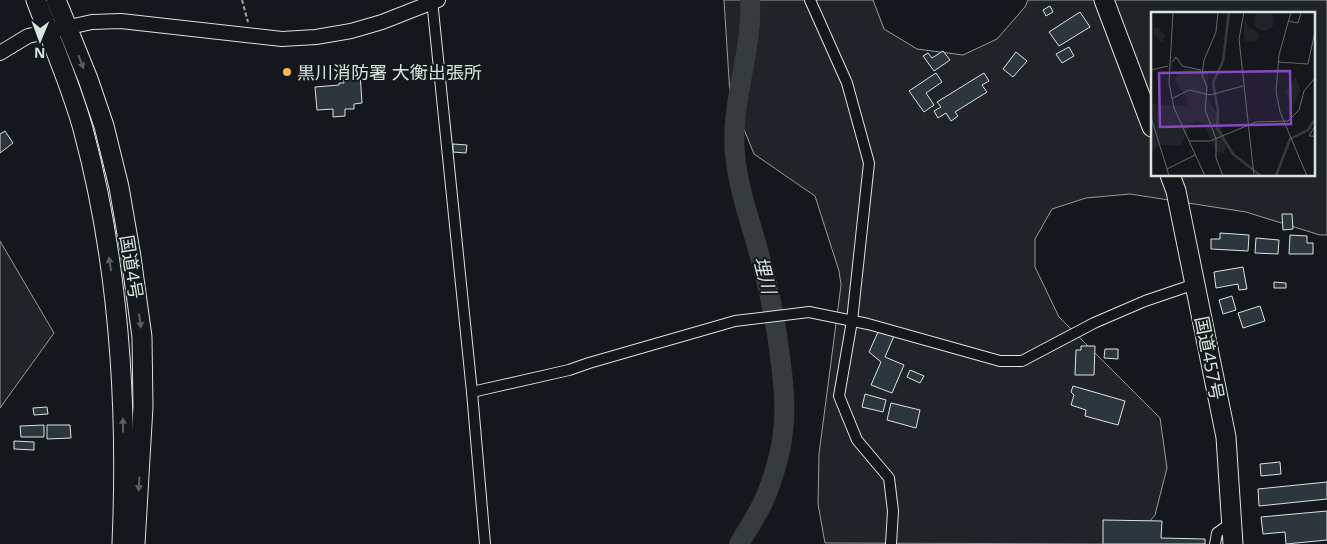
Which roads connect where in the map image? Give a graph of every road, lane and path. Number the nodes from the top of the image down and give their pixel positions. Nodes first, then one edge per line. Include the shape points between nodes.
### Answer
1 (36, 0) edge
2 (56, 0) edge
3 (242, 0) edge
4 (810, 0) edge
5 (1104, 0) edge
6 (434, 1) edge
7 (67, 26) junction
8 (48, 31) junction
9 (251, 36) junction
10 (0, 53) edge
11 (1151, 124) edge
12 (1170, 176) edge
13 (1195, 284) junction
14 (852, 321) junction
15 (472, 392) junction
16 (1232, 523) junction
17 (122, 544) edge
18 (135, 544) edge
19 (485, 544) edge
20 (891, 544) edge
21 (1215, 544) edge
22 (1233, 544) edge

1 - 8 highway, 国道4号
2 - 7 highway, 国道4号
3 - 9 path
4 - 14 street via 847,82 868,162
5 - 11 highway
6 - 9 street via 351,31 316,37
6 - 15 street
7 - 8 street
7 - 9 street via 121,21
7 -> 18 highway, 国道4号 via 104,126 131,257 142,337 143,407
8 - 10 street via 28,36
17 -> 8 highway, 国道4号 via 124,422 119,325 103,222 83,128
12 - 13 highway, 国道457号
13 - 14 street via 1094,323 1022,361 1000,360
13 - 16 highway, 国道457号 via 1226,437
14 - 15 street via 809,312 735,321 569,370
14 - 20 street via 839,396 857,440 889,478 893,510
15 - 19 street
16 - 21 street via 1217,533
16 - 22 highway, 国道457号

